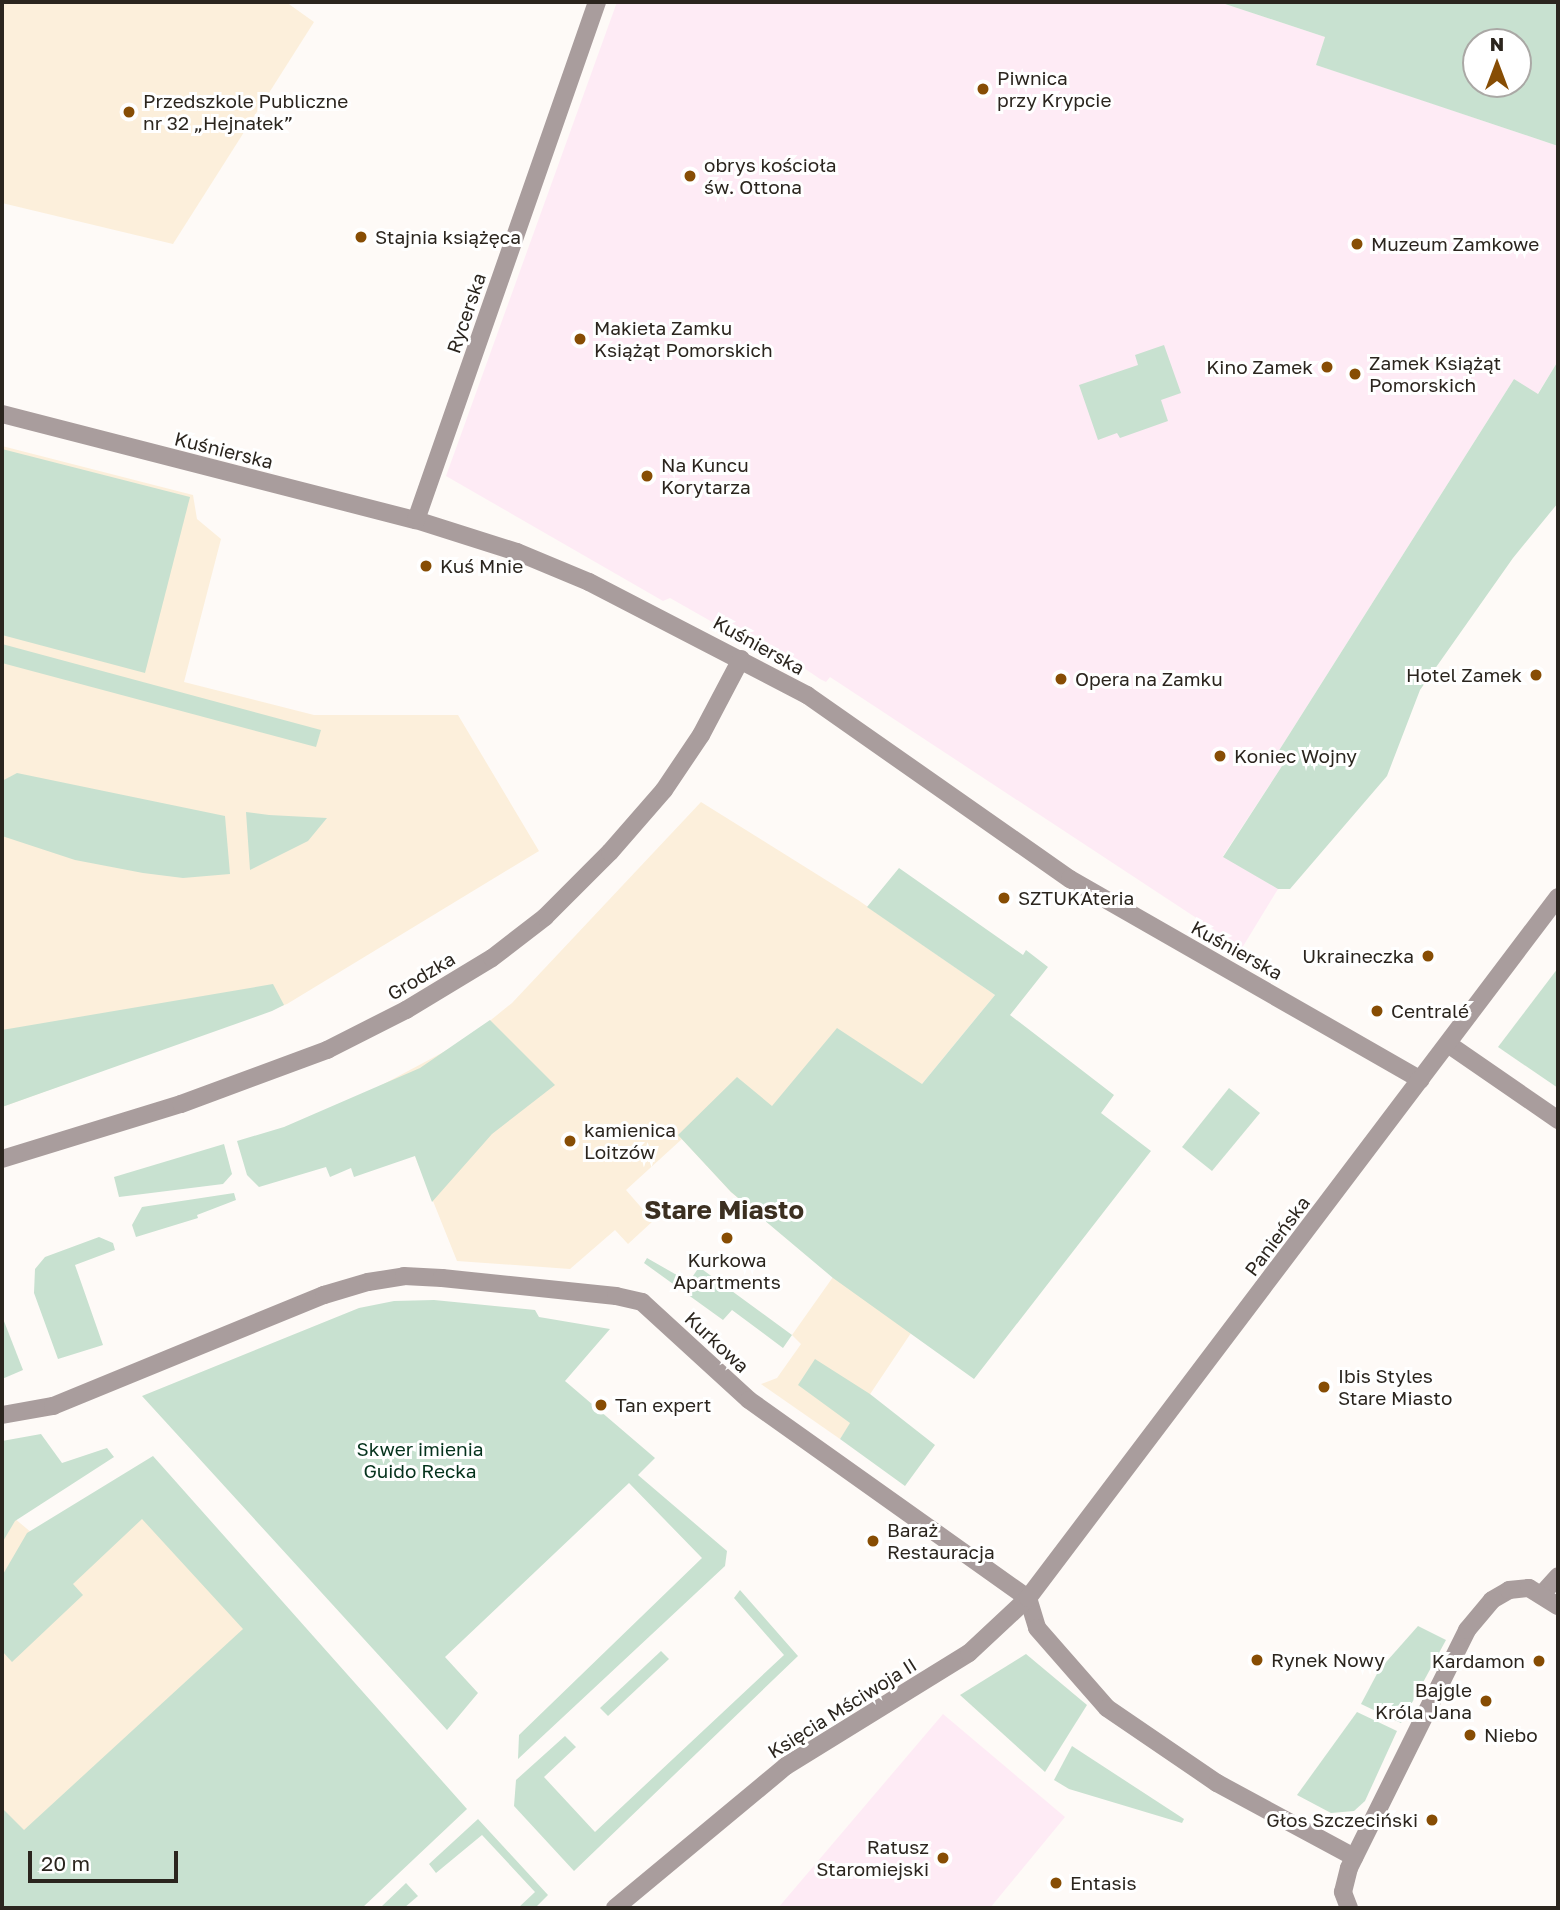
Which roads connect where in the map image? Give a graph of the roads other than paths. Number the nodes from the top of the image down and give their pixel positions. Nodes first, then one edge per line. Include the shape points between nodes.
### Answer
1 (597, 2) edge
2 (2, 414) edge
3 (416, 520) junction
4 (741, 659) junction
5 (1558, 897) edge
6 (1448, 1044) junction
7 (1421, 1080) junction
8 (1558, 1119) edge
9 (2, 1159) edge
10 (2, 1415) edge
11 (1558, 1576) edge
12 (1542, 1594) junction
13 (1028, 1598) junction
14 (1558, 1606) edge
15 (1354, 1857) junction
16 (1346, 1900) edge
17 (615, 1908) edge

1 - 3 street, Rycerska
2 - 3 street, Kuśnierska
3 - 4 street, Kuśnierska via 552,565
4 - 7 street, Kuśnierska via 807,695 1070,879
4 - 9 street, Grodzka via 701,736 664,790 562,900 492,958 406,1010 327,1050 181,1104
5 - 6 street, Panieńska
6 - 7 street, Panieńska
6 - 8 street
7 - 13 street, Panieńska
10 - 13 street, Kurkowa via 53,1406 324,1295 404,1276 642,1302 749,1400
11 - 12 street
12 - 14 street
12 - 15 street via 1520,1588 1500,1594 1467,1630
13 - 15 street via 1037,1628 1107,1708 1217,1783
13 - 17 street, Księcia Mściwoja II via 969,1653 786,1766
15 - 16 street

